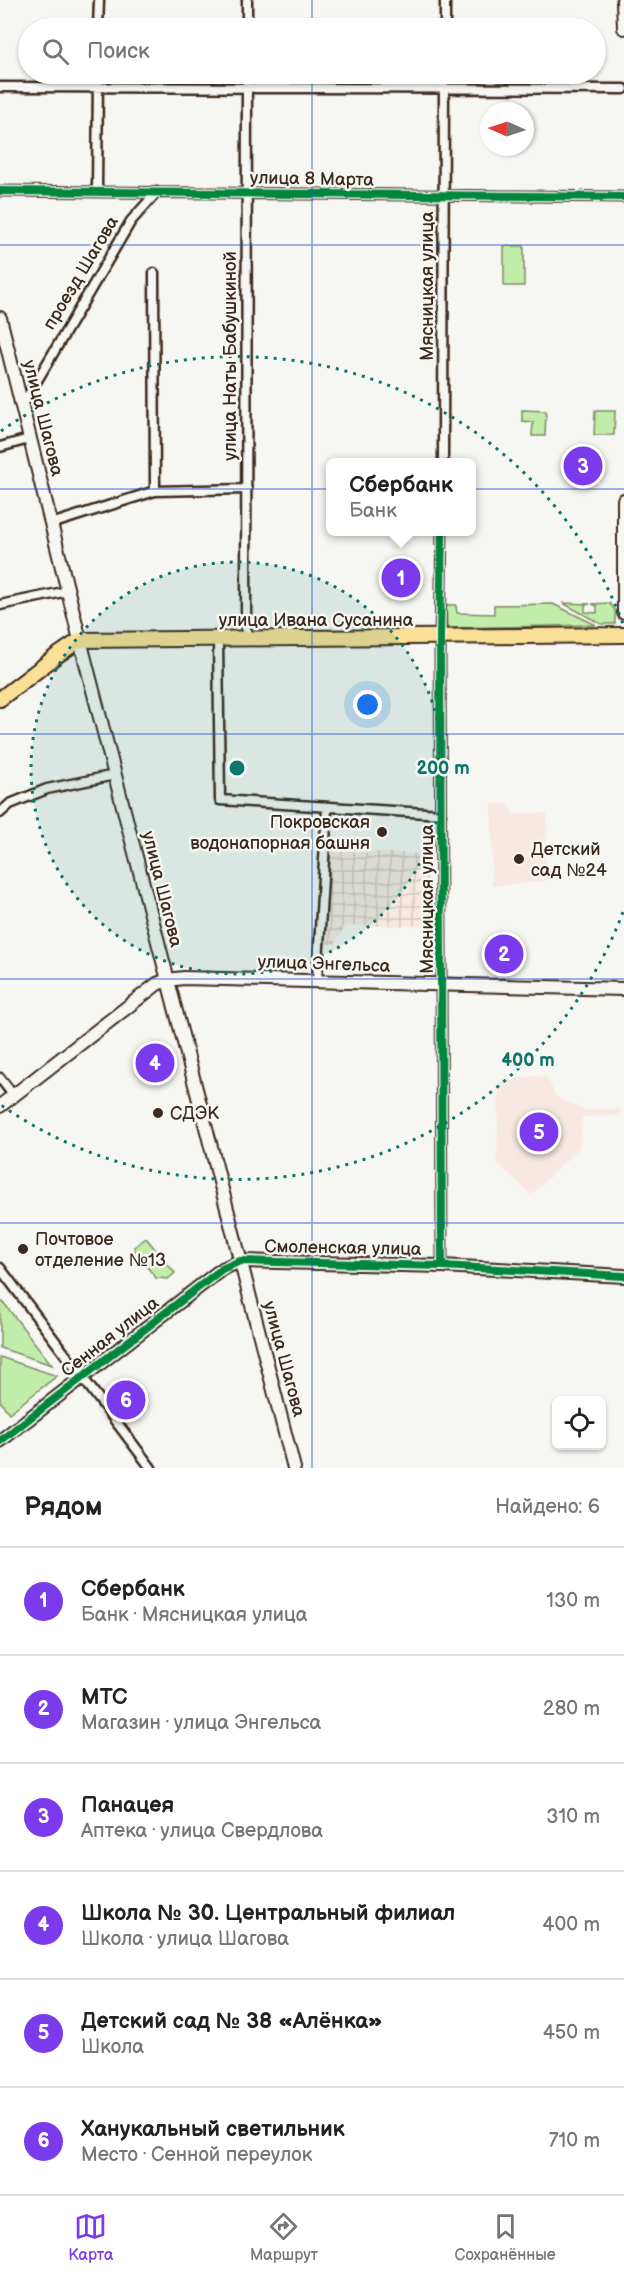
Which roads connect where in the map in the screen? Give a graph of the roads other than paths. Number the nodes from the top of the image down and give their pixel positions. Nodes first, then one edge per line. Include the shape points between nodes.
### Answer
1 (99, 0) edge
2 (248, 0) edge
3 (445, 0) edge
4 (622, 0) edge
5 (98, 18) edge
6 (247, 18) edge
7 (445, 18) edge
8 (624, 28) edge
9 (247, 84) edge
10 (444, 84) edge
11 (0, 87) edge
12 (98, 87) junction
13 (247, 88) junction
14 (444, 88) junction
15 (624, 89) edge
16 (0, 191) edge
17 (97, 192) junction
18 (157, 192) junction
19 (247, 193) junction
20 (444, 195) junction
21 (624, 197) edge
22 (154, 273) dead end
23 (0, 318) edge
24 (22, 407) junction
25 (29, 439) junction
26 (0, 447) edge
27 (443, 458) edge
28 (247, 489) junction
29 (155, 491) junction
30 (624, 500) edge
31 (51, 524) junction
32 (442, 536) edge
33 (68, 591) junction
34 (0, 605) edge
35 (624, 613) edge
36 (624, 635) edge
37 (440, 637) junction
38 (218, 639) junction
39 (246, 639) junction
40 (80, 640) junction
41 (0, 699) edge
42 (115, 775) junction
43 (327, 808) junction
44 (0, 813) edge
45 (441, 814) junction
46 (167, 980) junction
47 (317, 981) junction
48 (442, 985) junction
49 (624, 989) edge
50 (0, 1078) edge
51 (14, 1096) junction
52 (0, 1106) edge
53 (240, 1261) junction
54 (442, 1266) junction
55 (0, 1268) edge
56 (624, 1276) edge
57 (83, 1377) junction
58 (0, 1441) edge
59 (151, 1468) edge
60 (294, 1468) edge

1 - 5 street
2 - 6 street
3 - 7 street
4 - 8 main road
9 - 13 street, улица Наты Бабушкиной
10 - 14 street, Мясницкая улица
11 - 12 street
12 - 13 street
12 - 17 street
13 - 14 street
13 - 19 street, улица Наты Бабушкиной
14 - 15 street
14 - 20 street, Мясницкая улица
16 - 17 street, улица 8 Марта
17 - 18 street, улица 8 Марта
18 - 19 street, улица 8 Марта
18 - 24 street, проезд Шагова via 131,221
19 - 20 street, улица 8 Марта
19 - 28 street, улица Наты Бабушкиной
20 - 21 street, улица 8 Марта
20 - 27 street, Мясницкая улица
22 - 29 street
23 - 24 main road, улица Шагова
24 - 25 main road, улица Шагова
25 - 26 street
25 - 31 main road, улица Шагова
28 - 29 street
28 - 39 street, улица Наты Бабушкиной
29 - 31 street
30 - 35 main road
31 - 33 main road, улица Шагова
32 - 37 street, Мясницкая улица
33 - 34 street
33 - 40 main road, улица Шагова
36 - 37 main road, улица Ивана Сусанина
37 - 39 main road, улица Ивана Сусанина
37 - 45 street, Мясницкая улица
38 - 39 main road, улица Ивана Сусанина
38 - 40 main road, улица Ивана Сусанина
38 - 43 street via 220,800
40 - 41 main road
40 - 42 main road, улица Шагова
42 - 44 street via 47,789 10,804
42 - 46 main road, улица Шагова
43 - 45 street
43 - 47 street
45 - 48 street, Мясницкая улица
46 - 47 main road, улица Энгельса
46 - 51 main road
46 - 53 main road, улица Шагова
47 - 48 main road, улица Энгельса
48 - 49 main road, улица Энгельса
48 - 54 street, Мясницкая улица
50 - 51 street
51 - 52 main road
53 - 54 main road, Смоленская улица
53 - 57 main road, Сенная улица via 222,1269
53 - 60 main road, улица Шагова
54 - 56 main road, Смоленская улица
55 - 57 street
57 - 58 main road, Сенная улица
57 - 59 street

